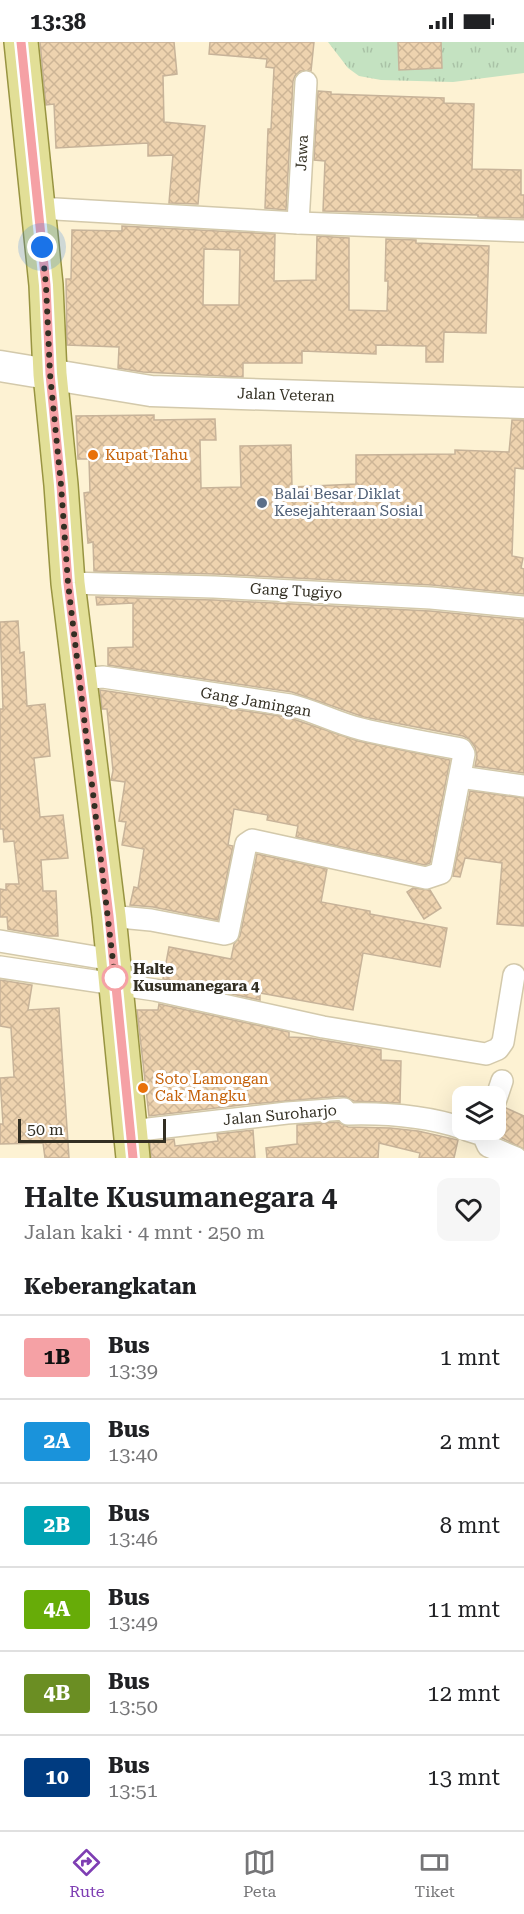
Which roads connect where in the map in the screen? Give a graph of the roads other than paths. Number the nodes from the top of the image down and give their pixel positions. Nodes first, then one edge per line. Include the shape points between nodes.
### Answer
1 (10, 42) edge
2 (21, 42) edge
3 (306, 82) dead end
4 (38, 208) junction
5 (298, 223) junction
6 (524, 231) edge
7 (0, 366) edge
8 (50, 374) junction
9 (524, 402) edge
10 (68, 583) junction
11 (524, 607) edge
12 (80, 679) junction
13 (460, 777) junction
14 (524, 786) edge
15 (109, 916) junction
16 (0, 941) edge
17 (0, 967) edge
18 (114, 972) junction
19 (514, 975) dead end
20 (502, 1081) dead end
21 (500, 1086) edge
22 (452, 1125) edge
23 (484, 1140) edge
24 (132, 1144) edge
25 (516, 1158) edge

1 - 8 main road via 35,286
2 - 4 main road
3 - 5 street, Jawa
4 - 5 street
4 - 8 main road
5 - 6 street
7 - 8 main road, Jalan Veteran
8 - 9 main road, Jalan Veteran via 151,391
8 - 10 main road
10 - 11 street, Gang Tugiyo via 432,598
10 - 12 main road
12 - 13 street, Gang Jamingan via 104,677 290,705 359,729 463,751
12 - 15 main road
13 - 14 street
13 - 15 street via 441,873 435,876 426,878 252,840 246,844 228,933
15 - 18 main road
16 - 18 street
17 - 18 street
18 - 19 street via 155,990 323,1027 486,1054 503,1042
18 - 24 main road
20 - 21 street
22 - 24 street, Jalan Suroharjo via 379,1113 348,1114 344,1109 287,1113
23 - 25 street via 488,1146

